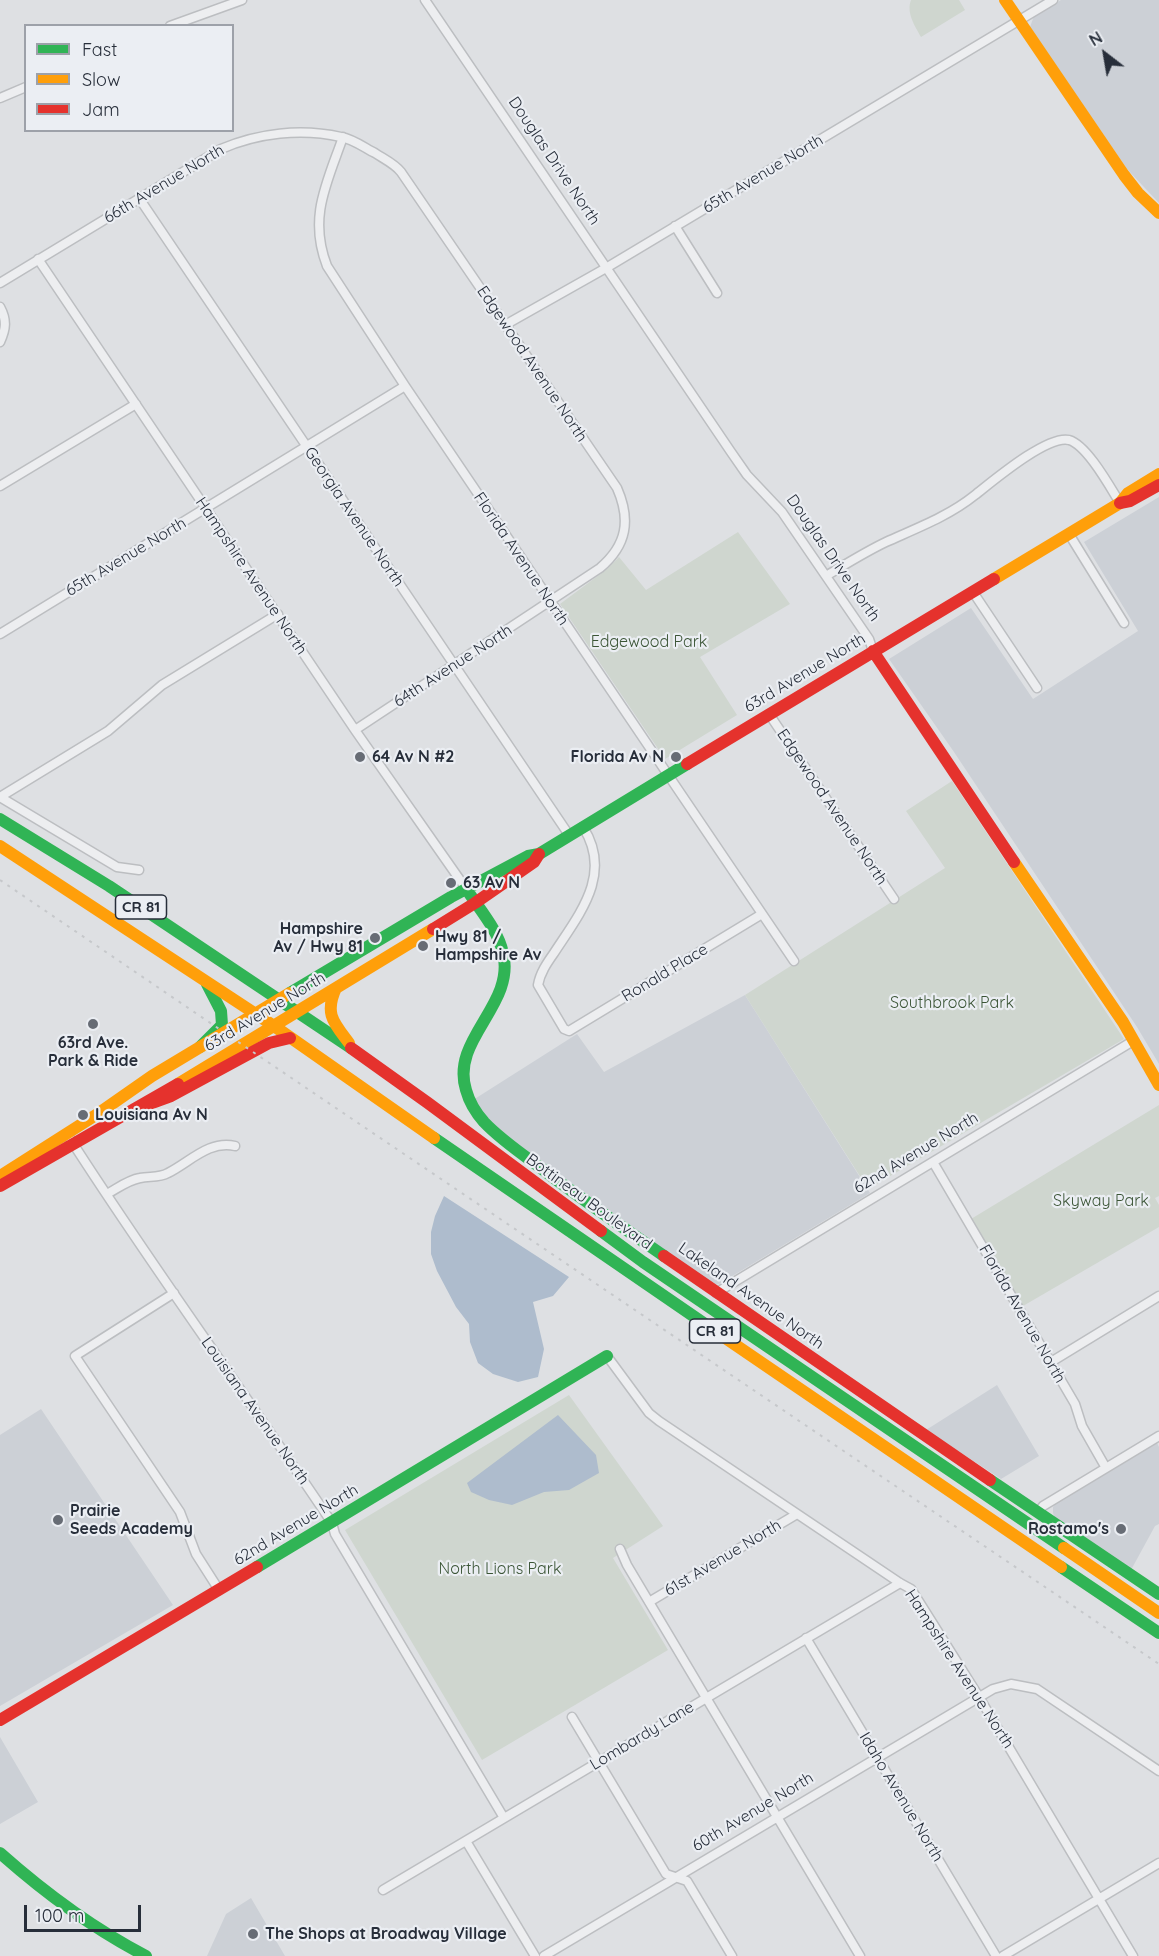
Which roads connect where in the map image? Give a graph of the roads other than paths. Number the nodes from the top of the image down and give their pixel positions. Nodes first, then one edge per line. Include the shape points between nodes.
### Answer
1 (242, 0) edge
2 (425, 0) edge
3 (1005, 0) edge
4 (1053, 0) edge
5 (1020, 21) junction
6 (176, 24) edge
7 (24, 88) edge
8 (0, 98) edge
9 (838, 128) junction
10 (343, 137) junction
11 (842, 139) dead end
12 (140, 198) junction
13 (1159, 213) edge
14 (675, 226) junction
15 (38, 259) junction
16 (606, 268) junction
17 (0, 283) edge
18 (717, 293) dead end
19 (0, 307) edge
20 (505, 325) junction
21 (0, 342) edge
22 (405, 386) junction
23 (136, 404) junction
24 (307, 447) junction
25 (1159, 474) edge
26 (1159, 485) edge
27 (0, 486) edge
28 (1120, 503) junction
29 (206, 508) junction
30 (1069, 534) junction
31 (826, 576) junction
32 (973, 592) junction
33 (550, 602) junction
34 (278, 614) junction
35 (1124, 623) dead end
36 (0, 634) edge
37 (873, 651) junction
38 (454, 664) junction
39 (1037, 688) dead end
40 (769, 714) junction
41 (355, 730) junction
42 (668, 776) junction
43 (0, 797) edge
44 (0, 819) edge
45 (583, 827) junction
46 (569, 835) junction
47 (0, 846) edge
48 (539, 854) junction
49 (139, 870) dead end
50 (466, 890) junction
51 (894, 899) dead end
52 (475, 903) junction
53 (762, 914) junction
54 (794, 961) dead end
55 (206, 981) junction
56 (336, 988) junction
57 (278, 1000) junction
58 (296, 1013) junction
59 (255, 1014) junction
60 (274, 1026) junction
61 (290, 1038) junction
62 (1133, 1041) junction
63 (200, 1047) junction
64 (356, 1052) junction
65 (1159, 1085) edge
66 (138, 1108) junction
67 (70, 1139) junction
68 (235, 1146) dead end
69 (933, 1161) junction
70 (0, 1176) edge
71 (0, 1186) edge
72 (107, 1194) junction
73 (174, 1293) junction
74 (716, 1293) junction
75 (1159, 1296) edge
76 (608, 1356) joint
77 (1051, 1362) junction
78 (1159, 1436) edge
79 (1106, 1468) junction
80 (1038, 1512) junction
81 (797, 1514) junction
82 (332, 1523) junction
83 (620, 1549) dead end
84 (900, 1583) junction
85 (219, 1590) junction
86 (1158, 1592) edge
87 (649, 1602) junction
88 (1159, 1613) edge
89 (1159, 1633) edge
90 (807, 1638) junction
91 (979, 1697) junction
92 (706, 1698) junction
93 (572, 1717) dead end
94 (0, 1720) edge
95 (878, 1757) junction
96 (599, 1762) junction
97 (1159, 1771) edge
98 (777, 1817) junction
99 (504, 1818) junction
100 (466, 1841) junction
101 (0, 1853) edge
102 (1159, 1863) edge
103 (676, 1877) junction
104 (383, 1890) dead end
105 (1099, 1899) junction
106 (146, 1956) edge
107 (535, 1956) edge
108 (544, 1956) edge
109 (732, 1956) edge
110 (860, 1956) edge
111 (996, 1956) edge
112 (1004, 1956) edge
113 (1133, 1956) edge

1 - 6 street
2 - 16 street, Douglas Drive North
3 - 5 main road
4 - 5 street, 65th Avenue North
5 - 9 street, 65th Avenue North
5 - 13 main road via 1124,175
7 - 8 street
9 - 11 street
9 - 14 street, 65th Avenue North
10 - 12 street, 66th Avenue North via 289,133 254,137 221,149
10 - 20 street, Edgewood Avenue North via 398,168
10 - 22 street, Florida Avenue North via 318,216 321,250 336,281
12 - 15 street, 66th Avenue North
12 - 24 street, Georgia Avenue North
14 - 16 street, 65th Avenue North
14 - 18 street
15 - 17 street, 66th Avenue North
15 - 23 street, Hampshire Avenue North
16 - 20 street, 65th Avenue North
16 - 31 street, Douglas Drive North via 747,476 782,512
19 - 21 street via 6,321
20 - 33 street, Edgewood Avenue North via 617,488 625,512 623,537 611,559
22 - 24 street, 65th Avenue North
22 - 33 street, Florida Avenue North
23 - 27 street
23 - 29 street, Hampshire Avenue North
24 - 29 street, 65th Avenue North
24 - 38 street, Georgia Avenue North
25 - 28 main road, 63rd Avenue North via 1128,493
26 - 28 main road, 63rd Avenue North
28 - 30 main road, 63rd Avenue North
28 - 31 street via 1085,451 1073,441 1060,440 1028,456 943,516 866,552
29 - 34 street, Hampshire Avenue North
29 - 36 street, 65th Avenue North
30 - 32 main road, 63rd Avenue North
30 - 35 street
31 - 37 street, Douglas Drive North
32 - 37 main road, 63rd Avenue North
32 - 39 street
33 - 38 street, 64th Avenue North
33 - 42 street, Florida Avenue North
34 - 41 street, Hampshire Avenue North
34 - 43 street via 162,685 108,730
37 - 40 main road, 63rd Avenue North
37 - 62 main road, Douglas Drive North
38 - 41 street, 64th Avenue North
38 - 46 street, Georgia Avenue North
40 - 42 main road, 63rd Avenue North
40 - 51 street, Edgewood Avenue North
41 - 50 street, Hampshire Avenue North
42 - 45 main road, 63rd Avenue North
42 - 53 street, Florida Avenue North
43 - 49 street via 117,867
44 - 57 main road, Bottineau Boulevard / CR 81 via 119,892
45 - 46 main road, 63rd Avenue North
45 - 53 street, Ronald Place via 595,856 589,894 543,970 538,986 564,1029 569,1031
46 - 48 main road, 63rd Avenue North
47 - 55 main road, Bottineau Boulevard / CR 81
48 - 50 main road, 63rd Avenue North via 528,856
48 - 52 main road, 63rd Avenue North via 534,862
50 - 52 main road, Lakeland Avenue North
50 - 57 main road, 63rd Avenue North
52 - 56 main road, 63rd Avenue North
52 - 74 main road, Lakeland Avenue North via 501,944 506,968 498,998 466,1056 464,1081 475,1111 551,1177
53 - 54 street, Florida Avenue North
55 - 59 main road, Bottineau Boulevard / CR 81
55 - 63 main road via 221,1011 222,1025
56 - 58 main road, 63rd Avenue North
56 - 64 main road via 330,1000 330,1015
57 - 58 main road, Bottineau Boulevard / CR 81
57 - 59 main road, 63rd Avenue North
58 - 60 main road, 63rd Avenue North
58 - 64 main road, Bottineau Boulevard / CR 81
59 - 60 main road, Bottineau Boulevard / CR 81
59 - 63 main road, 63rd Avenue North
60 - 61 main road, Bottineau Boulevard / CR 81
60 - 66 main road, 63rd Avenue North
61 - 66 main road via 269,1043 171,1096
61 - 89 main road, Bottineau Boulevard / CR 81
62 - 65 main road, Douglas Drive North
62 - 69 street, 62nd Avenue North
63 - 67 main road, 63rd Avenue North via 99,1113
64 - 88 main road, Bottineau Boulevard / CR 81 via 643,1262
66 - 67 main road, 63rd Avenue North
67 - 70 main road, 63rd Avenue North
67 - 71 main road, 63rd Avenue North
67 - 72 street, Louisiana Avenue North
68 - 72 street via 223,1143 167,1174 125,1182
69 - 74 street, 62nd Avenue North
69 - 77 street, Florida Avenue North
72 - 73 street, Louisiana Avenue North
73 - 82 street, Louisiana Avenue North
73 - 85 street via 75,1356 180,1512 196,1554
74 - 80 main road, Lakeland Avenue North
75 - 77 street
76 - 81 street, Hampshire Avenue North via 649,1413
76 - 82 main road, 62nd Avenue North
77 - 79 street, Florida Avenue North
78 - 79 street
79 - 80 street
80 - 86 main road, Lakeland Avenue North
81 - 84 street, Hampshire Avenue North
81 - 87 street, 61st Avenue North
82 - 85 main road, 62nd Avenue North
82 - 99 street, Louisiana Avenue North
83 - 87 street
84 - 90 street, Lombardy Lane
84 - 91 street, Hampshire Avenue North via 911,1589
85 - 94 main road, 62nd Avenue North
87 - 92 street
90 - 92 street, Lombardy Lane
90 - 95 street, Idaho Avenue North
91 - 95 street, 60th Avenue North
91 - 97 street, 60th Avenue North via 1011,1684 1037,1689
91 - 105 street, Hampshire Avenue North
92 - 96 street, Lombardy Lane
92 - 98 street
93 - 96 street
95 - 98 street, 60th Avenue North
95 - 111 street, Idaho Avenue North
96 - 99 street, Lombardy Lane
96 - 103 street via 666,1874
98 - 103 street, 60th Avenue North
98 - 110 street
99 - 100 street, Lombardy Lane
100 - 104 street, Lombardy Lane
100 - 107 street
101 - 106 main road via 84,1921
102 - 105 street
103 - 108 street, 60th Avenue North
103 - 109 street via 687,1881
105 - 112 street
105 - 113 street, Hampshire Avenue North

